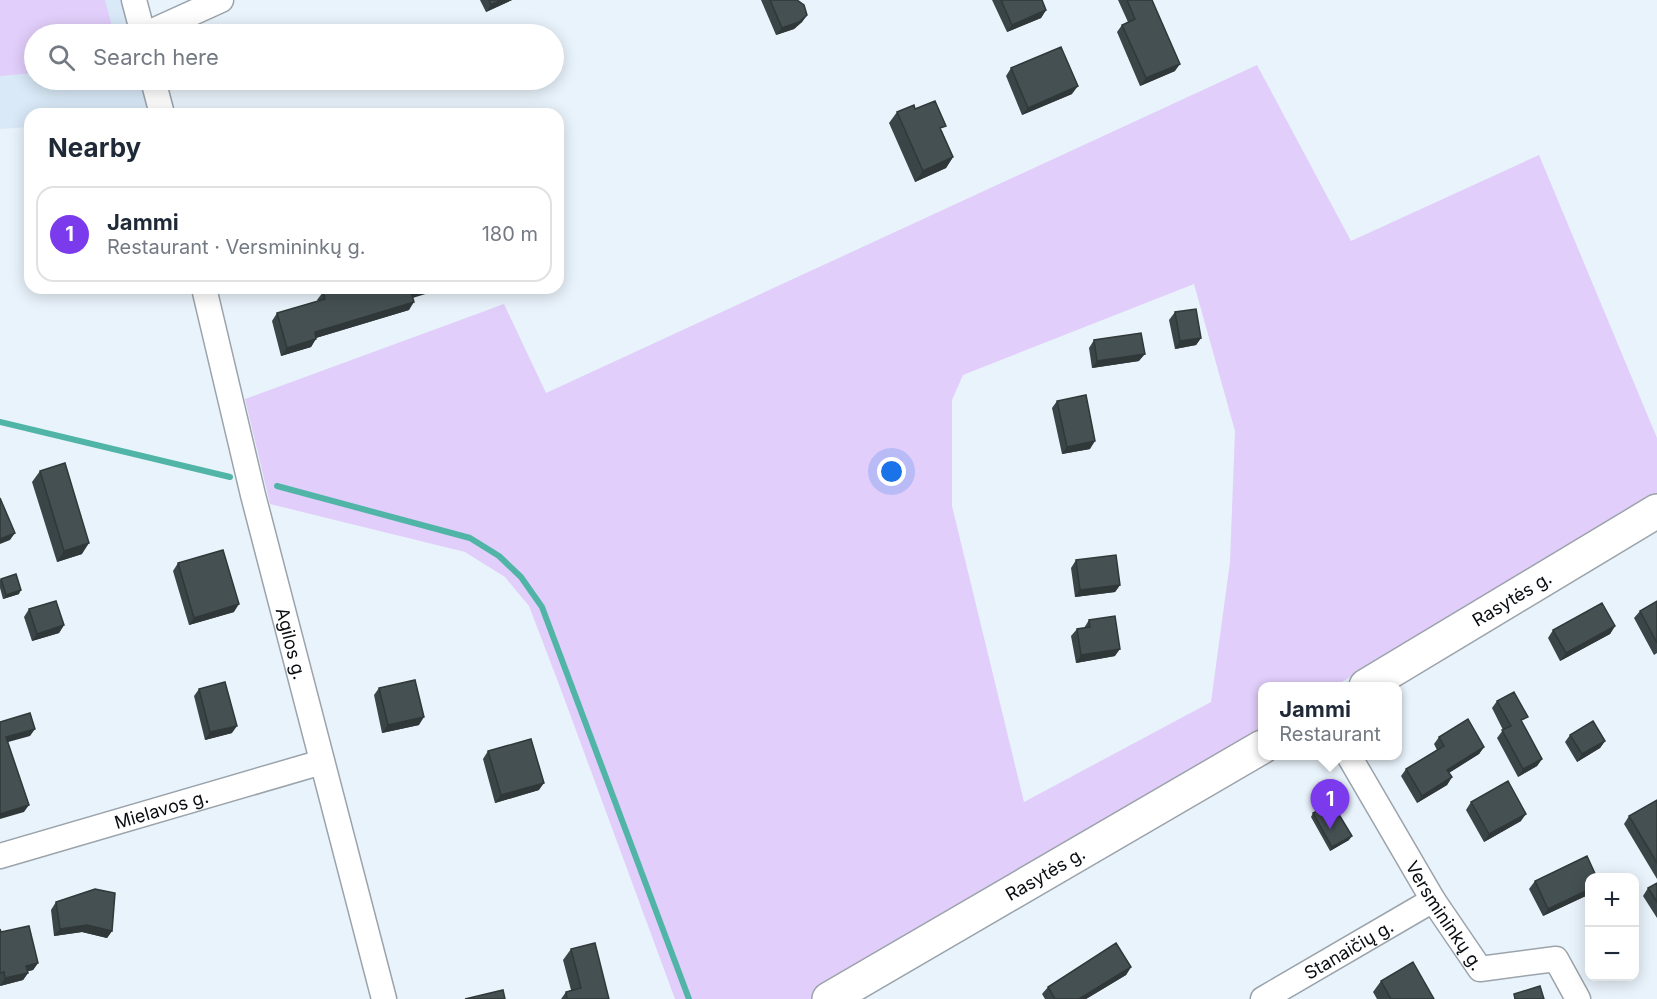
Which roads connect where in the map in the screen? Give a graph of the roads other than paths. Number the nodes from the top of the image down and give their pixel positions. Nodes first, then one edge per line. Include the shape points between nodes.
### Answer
1 (134, 0) edge
2 (220, 0) edge
3 (141, 24) edge
4 (166, 24) edge
5 (156, 90) edge
6 (160, 108) edge
7 (205, 294) edge
8 (1657, 511) edge
9 (1374, 682) edge
10 (1258, 750) edge
11 (1350, 760) edge
12 (322, 762) junction
13 (0, 856) edge
14 (1433, 900) junction
15 (384, 999) edge
16 (829, 999) edge
17 (1263, 999) edge
18 (1578, 999) edge

1 - 3 street
2 - 4 street
5 - 6 street
7 - 12 street, Agilos g.
8 - 9 main road, Rasytės g.
10 - 16 main road, Rasytės g.
11 - 14 street, Versmininkų g.
12 - 13 street, Mielavos g.
12 - 15 street, Agilos g.
14 - 17 street, Stanaičių g.
14 - 18 street, Versmininkų g. via 1480,969 1556,959

